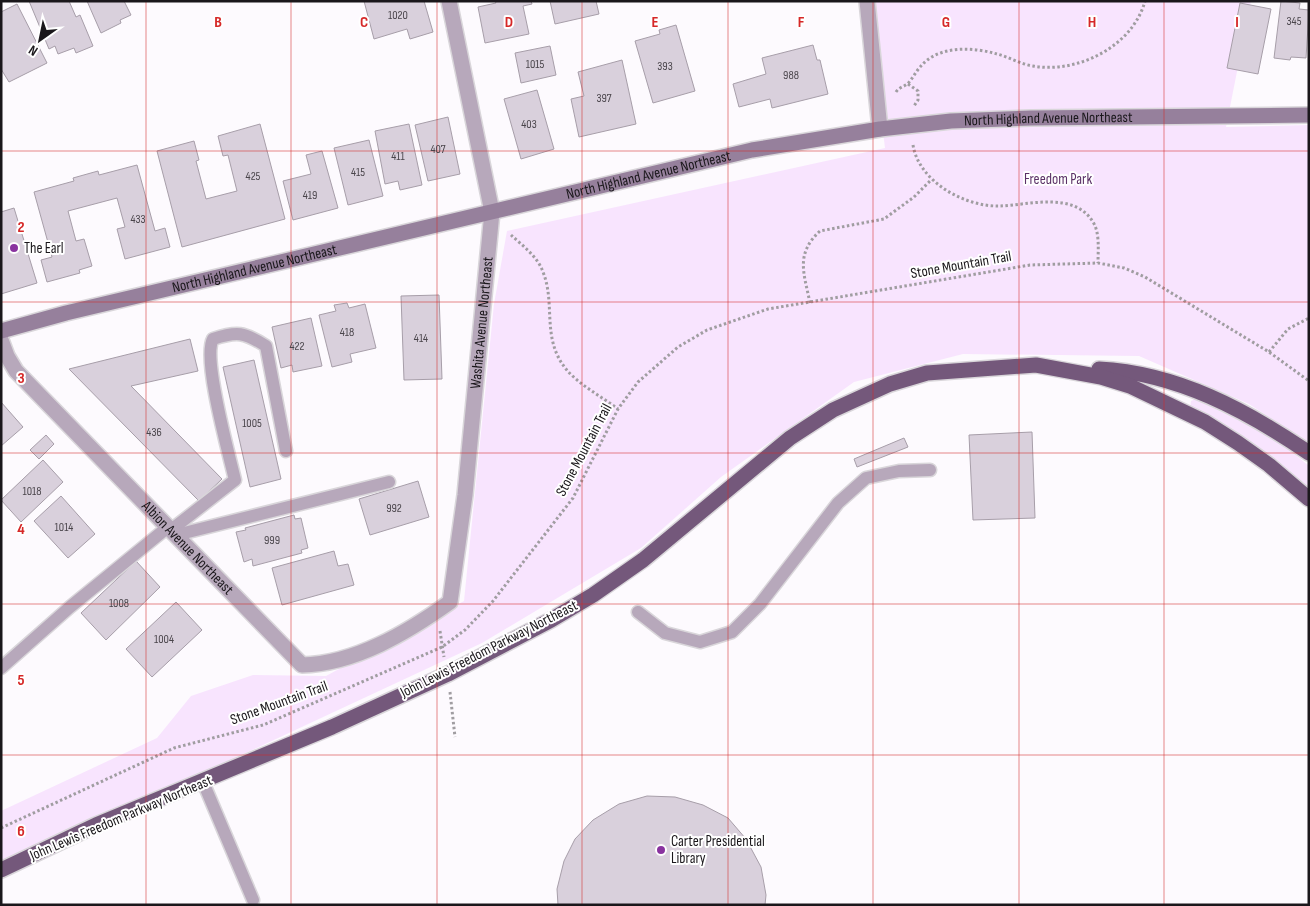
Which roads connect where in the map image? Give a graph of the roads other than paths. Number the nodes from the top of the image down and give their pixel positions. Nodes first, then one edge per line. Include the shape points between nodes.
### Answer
1 (449, 1) edge
2 (867, 1) edge
3 (1309, 115) edge
4 (880, 128) junction
5 (492, 212) junction
6 (1, 331) edge
7 (1, 340) edge
8 (1060, 368) junction
9 (286, 451) dead end
10 (1309, 454) edge
11 (930, 470) dead end
12 (389, 482) dead end
13 (1309, 499) edge
14 (172, 531) junction
15 (638, 612) dead end
16 (411, 626) joint
17 (1, 668) edge
18 (203, 782) junction
19 (1, 870) edge
20 (253, 900) dead end

1 - 5 street, Washita Avenue Northeast
2 - 4 street
3 - 4 main road, North Highland Avenue Northeast via 1031,118
4 - 5 main road, North Highland Avenue Northeast via 752,150
5 - 6 main road, North Highland Avenue Northeast
5 - 16 street, Washita Avenue Northeast via 465,495 450,602
7 - 14 street, Albion Avenue Northeast via 16,372
8 - 10 highway via 1102,369 1177,382 1269,426
8 - 13 highway via 1130,386 1205,422 1269,465
8 - 18 highway, John Lewis Freedom Parkway Northeast via 1017,365 927,373 890,384 833,410 790,438 643,560 551,620 403,694
9 - 14 lane via 266,346 248,334 231,333 213,338 209,349 213,378 235,480
11 - 15 lane via 899,471 866,478 838,502 760,604 732,632 700,642 665,633
12 - 14 lane
14 - 16 street, Albion Avenue Northeast via 302,665 319,665 380,645
14 - 17 lane via 70,607
18 - 19 highway, John Lewis Freedom Parkway Northeast via 96,825
18 - 20 lane

